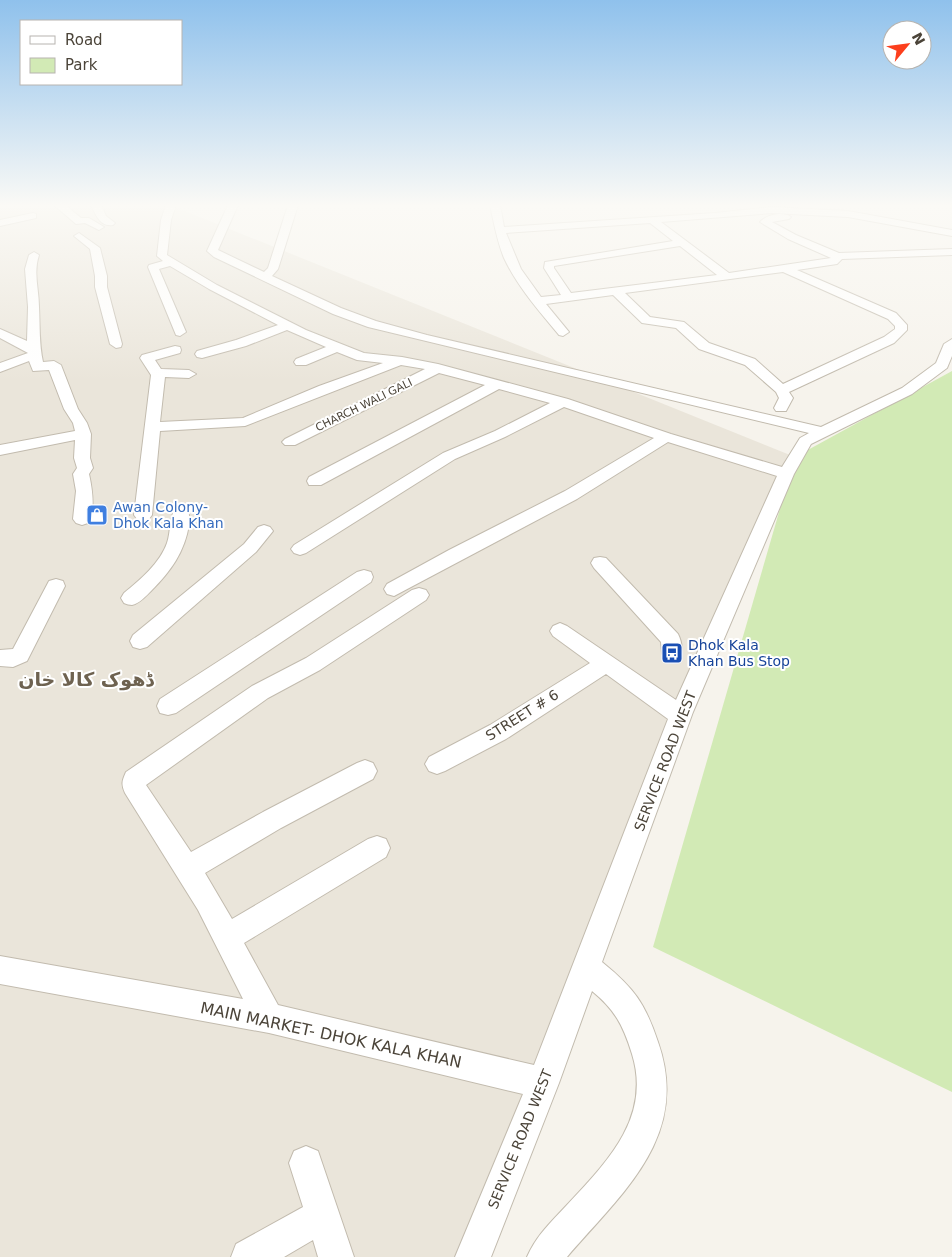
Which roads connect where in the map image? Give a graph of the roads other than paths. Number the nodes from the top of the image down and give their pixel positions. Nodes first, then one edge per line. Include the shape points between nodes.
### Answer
1 (32, 264) edge
2 (98, 264) edge
3 (164, 264) edge
4 (175, 264) edge
5 (238, 264) edge
6 (276, 264) edge
7 (513, 264) edge
8 (551, 264) edge
9 (710, 264) edge
10 (823, 264) edge
11 (784, 270) junction
12 (727, 276) junction
13 (265, 277) junction
14 (616, 291) junction
15 (568, 297) junction
16 (538, 301) junction
17 (288, 326) junction
18 (180, 332) dead end
19 (563, 332) dead end
20 (0, 333) edge
21 (952, 343) edge
22 (116, 344) dead end
23 (337, 347) junction
24 (175, 350) dead end
25 (34, 352) junction
26 (202, 354) dead end
27 (402, 360) junction
28 (301, 362) dead end
29 (0, 368) edge
30 (438, 368) junction
31 (157, 373) junction
32 (189, 374) dead end
33 (496, 385) junction
34 (782, 390) junction
35 (563, 402) junction
36 (781, 408) dead end
37 (154, 427) junction
38 (822, 432) junction
39 (83, 434) junction
40 (666, 437) junction
41 (290, 442) dead end
42 (0, 450) edge
43 (786, 474) junction
44 (315, 481) dead end
45 (181, 513) dead end
46 (143, 515) dead end
47 (82, 519) dead end
48 (264, 532) dead end
49 (300, 548) dead end
50 (600, 563) dead end
51 (364, 577) dead end
52 (56, 586) dead end
53 (394, 588) dead end
54 (419, 595) dead end
55 (131, 598) dead end
56 (560, 631) dead end
57 (140, 641) dead end
58 (672, 653) dead end
59 (0, 658) edge
60 (606, 663) junction
61 (168, 706) dead end
62 (682, 716) junction
63 (437, 764) dead end
64 (365, 770) dead end
65 (377, 848) dead end
66 (188, 869) junction
67 (227, 938) junction
68 (587, 968) junction
69 (0, 970) edge
70 (270, 1018) junction
71 (543, 1082) junction
72 (306, 1164) dead end
73 (322, 1216) junction
74 (249, 1257) edge
75 (336, 1257) edge
76 (473, 1257) edge
77 (545, 1257) edge

1 - 25 street
2 - 22 street
3 - 18 street via 153,266
4 - 17 street
5 - 13 street
6 - 13 street
7 - 16 street
8 - 15 street via 549,268
9 - 12 street
10 - 11 street
11 - 12 street
11 - 34 street via 892,316 901,324 900,330 889,340
12 - 14 street
13 - 38 street via 372,324
14 - 15 street
14 - 34 street via 646,320 680,325 704,346 750,362
15 - 16 street
16 - 19 street
17 - 23 street
17 - 26 street
20 - 25 street
21 - 38 street, SERVICE ROAD WEST via 942,365 907,391
23 - 27 street via 362,356
23 - 28 street
24 - 31 street via 148,356
25 - 29 street
25 - 39 street via 38,368 54,365
27 - 30 street
27 - 37 street via 246,422
30 - 33 street
30 - 41 street, CHARCH WALI GALI
31 - 32 street
31 - 37 street
33 - 35 street
33 - 44 street
34 - 36 street via 786,398
35 - 40 street
35 - 49 street via 449,456
37 - 46 street
38 - 43 street, SERVICE ROAD WEST via 805,441
39 - 42 street
39 - 47 street
40 - 43 street
40 - 53 street via 571,494
43 - 62 street, SERVICE ROAD WEST
45 - 55 street via 172,552
48 - 57 street via 250,548
50 - 58 street via 671,640
51 - 61 street
52 - 59 street via 20,655 13,659
54 - 66 street via 313,664 260,692 134,780 133,785
56 - 60 street
60 - 62 street
60 - 63 street, STREET # 6 via 498,732
62 - 68 street, SERVICE ROAD WEST
64 - 66 street
65 - 67 street
66 - 67 street
67 - 70 street
68 - 71 street, SERVICE ROAD WEST
68 - 77 street via 626,1004 635,1021 646,1048 654,1097 649,1118 623,1164
69 - 70 street, MAIN MARKET- DHOK KALA KHAN
70 - 71 street, MAIN MARKET- DHOK KALA KHAN
71 - 76 street, SERVICE ROAD WEST
72 - 73 street
73 - 74 street
73 - 75 street

